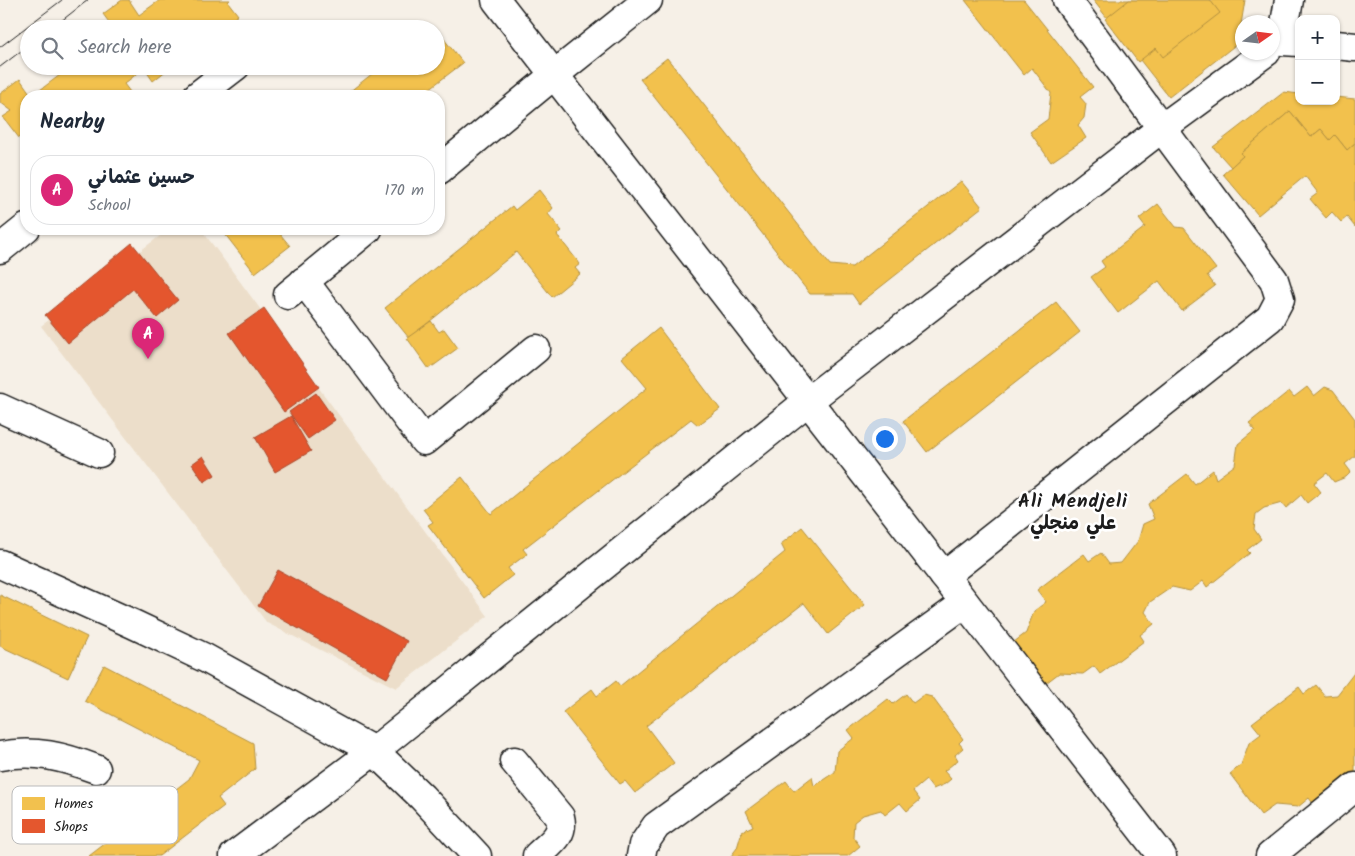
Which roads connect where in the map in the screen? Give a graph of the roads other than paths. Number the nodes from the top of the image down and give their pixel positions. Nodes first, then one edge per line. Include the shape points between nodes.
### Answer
1 (496, 0) edge
2 (648, 0) edge
3 (1067, 0) edge
4 (1289, 0) edge
5 (1340, 45) edge
6 (1280, 46) edge
7 (1355, 47) edge
8 (1260, 60) edge
9 (224, 75) edge
10 (554, 75) junction
11 (205, 90) edge
12 (1162, 128) junction
13 (445, 165) edge
14 (20, 233) edge
15 (361, 235) edge
16 (0, 249) edge
17 (536, 349) dead end
18 (808, 401) junction
19 (0, 408) edge
20 (99, 453) dead end
21 (0, 564) edge
22 (944, 576) junction
23 (965, 603) junction
24 (374, 751) junction
25 (0, 756) edge
26 (514, 761) dead end
27 (96, 769) dead end
28 (1355, 787) edge
29 (234, 856) edge
30 (477, 856) edge
31 (537, 856) edge
32 (641, 856) edge
33 (1162, 856) edge
34 (1270, 856) edge

1 - 10 street
2 - 10 street
3 - 12 street
4 - 6 street
5 - 7 street
8 - 12 street
9 - 11 street
10 - 13 street
10 - 18 street
12 - 18 street
12 - 22 street via 1274,280 1280,299 1270,318
14 - 16 street
15 - 17 street via 296,288 424,441
18 - 22 street
18 - 24 street
19 - 20 street
21 - 24 street via 205,658
22 - 23 street
23 - 32 street via 656,826 643,845
23 - 33 street
24 - 29 street
24 - 30 street
25 - 27 street via 35,753 66,758
26 - 31 street via 562,824 561,833
28 - 34 street

